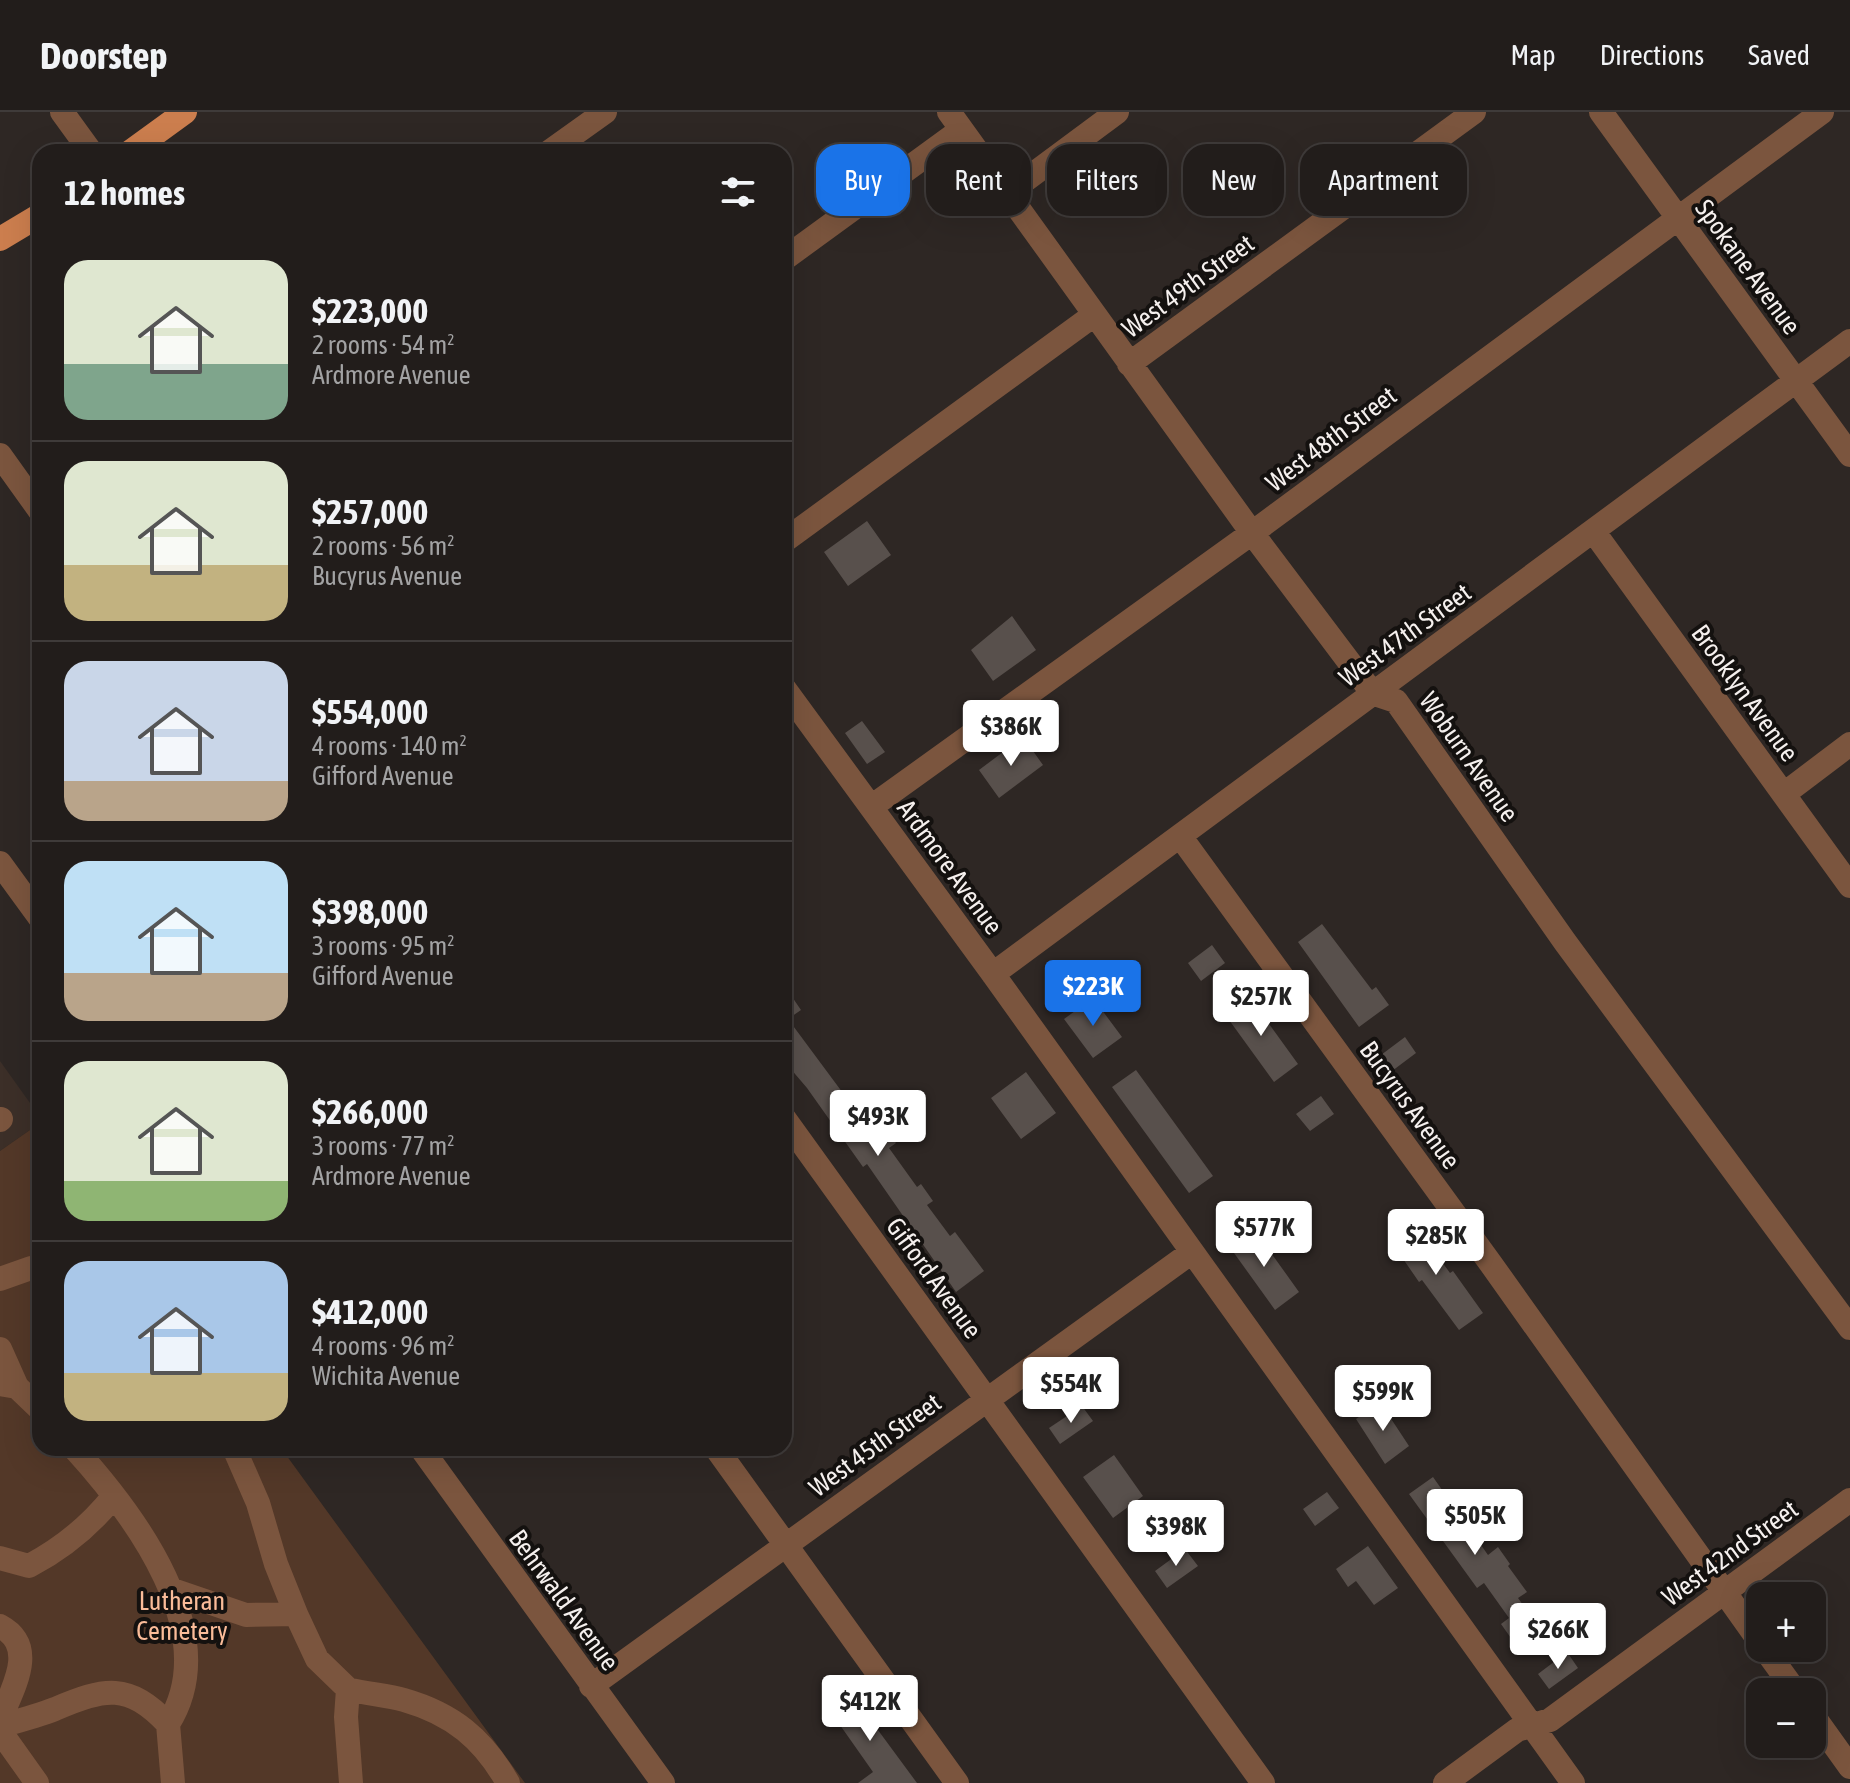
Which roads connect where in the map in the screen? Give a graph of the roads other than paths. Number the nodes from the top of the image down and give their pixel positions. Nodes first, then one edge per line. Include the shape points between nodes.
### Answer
1 (62, 112) edge
2 (185, 112) edge
3 (605, 112) edge
4 (1117, 112) edge
5 (1474, 112) edge
6 (1601, 112) edge
7 (1822, 112) edge
8 (955, 121) edge
9 (85, 144) edge
10 (141, 144) edge
11 (560, 144) edge
12 (972, 144) edge
13 (1031, 176) edge
14 (1024, 216) edge
15 (1678, 218) junction
16 (32, 220) edge
17 (0, 239) edge
18 (792, 253) edge
19 (1094, 315) junction
20 (1850, 341) edge
21 (1129, 364) junction
22 (1796, 380) junction
23 (0, 455) edge
24 (1850, 455) edge
25 (32, 500) edge
26 (1594, 532) junction
27 (1252, 533) junction
28 (792, 535) edge
29 (1372, 693) junction
30 (792, 699) edge
31 (1850, 744) edge
32 (1784, 794) junction
33 (871, 807) junction
34 (1180, 836) junction
35 (0, 863) edge
36 (1850, 886) edge
37 (32, 907) edge
38 (993, 974) junction
39 (792, 1129) edge
40 (1192, 1252) junction
41 (32, 1268) edge
42 (0, 1279) edge
43 (1850, 1328) edge
44 (0, 1349) edge
45 (9, 1385) edge
46 (986, 1399) junction
47 (32, 1403) edge
48 (80, 1456) edge
49 (237, 1456) edge
50 (427, 1456) edge
51 (722, 1456) edge
52 (113, 1497) junction
53 (1850, 1500) edge
54 (786, 1544) junction
55 (0, 1558) edge
56 (170, 1589) junction
57 (1724, 1593) junction
58 (296, 1614) junction
59 (1746, 1623) edge
60 (0, 1626) edge
61 (591, 1686) junction
62 (348, 1689) junction
63 (0, 1720) edge
64 (168, 1724) junction
65 (1531, 1725) junction
66 (0, 1729) edge
67 (1826, 1734) edge
68 (1850, 1767) edge
69 (37, 1783) edge
70 (173, 1783) edge
71 (351, 1783) edge
72 (508, 1783) edge
73 (663, 1783) edge
74 (957, 1783) edge
75 (1263, 1783) edge
76 (1445, 1783) edge
77 (1573, 1783) edge

1 - 9 street
2 - 10 main road
3 - 11 street
4 - 13 street
5 - 21 street, West 49th Street
6 - 15 street, Spokane Avenue
7 - 15 street, West 48th Street
8 - 12 street, Woburn Avenue
8 - 18 street
14 - 19 street, Woburn Avenue
15 - 22 street, Spokane Avenue
15 - 27 street, West 48th Street
16 - 17 main road
19 - 21 street, Woburn Avenue
19 - 28 street, West 49th Street
20 - 22 street, West 47th Street
21 - 27 street, Woburn Avenue
22 - 24 street, Spokane Avenue
22 - 26 street, West 47th Street
23 - 25 street
26 - 29 street, West 47th Street
26 - 32 street, Brooklyn Avenue
27 - 29 street, Woburn Avenue
27 - 33 street, West 48th Street
29 - 34 street, West 47th Street
29 - 43 street, Woburn Avenue via 1396,701 1565,942
30 - 33 street, Ardmore Avenue
31 - 32 street
32 - 36 street, Brooklyn Avenue
33 - 38 street, Ardmore Avenue
34 - 38 street, West 47th Street
34 - 57 street, Bucyrus Avenue
35 - 37 street
38 - 40 street, Ardmore Avenue
39 - 46 street, Gifford Avenue
40 - 46 street, West 45th Street
40 - 65 street, Ardmore Avenue
41 - 42 street
44 - 45 street
45 - 47 street
46 - 54 street, West 45th Street
46 - 75 street, Gifford Avenue
48 - 52 street
49 - 58 street
50 - 61 street, Behrwald Avenue
51 - 54 street
52 - 55 street via 49,1556 29,1566
52 - 56 street
53 - 57 street, West 42nd Street
54 - 61 street, West 45th Street
54 - 74 street
56 - 58 street via 246,1615
56 - 64 street via 187,1654 181,1701
57 - 59 street, Bucyrus Avenue
57 - 65 street, West 42nd Street via 1550,1720
58 - 62 street via 317,1659
60 - 63 street via 10,1631 21,1655
61 - 73 street, Behrwald Avenue
62 - 71 street
62 - 72 street via 403,1700 453,1721 475,1736
64 - 66 street via 138,1698 108,1691
64 - 70 street
65 - 76 street, West 42nd Street
65 - 77 street, Ardmore Avenue
66 - 69 street
67 - 68 street

